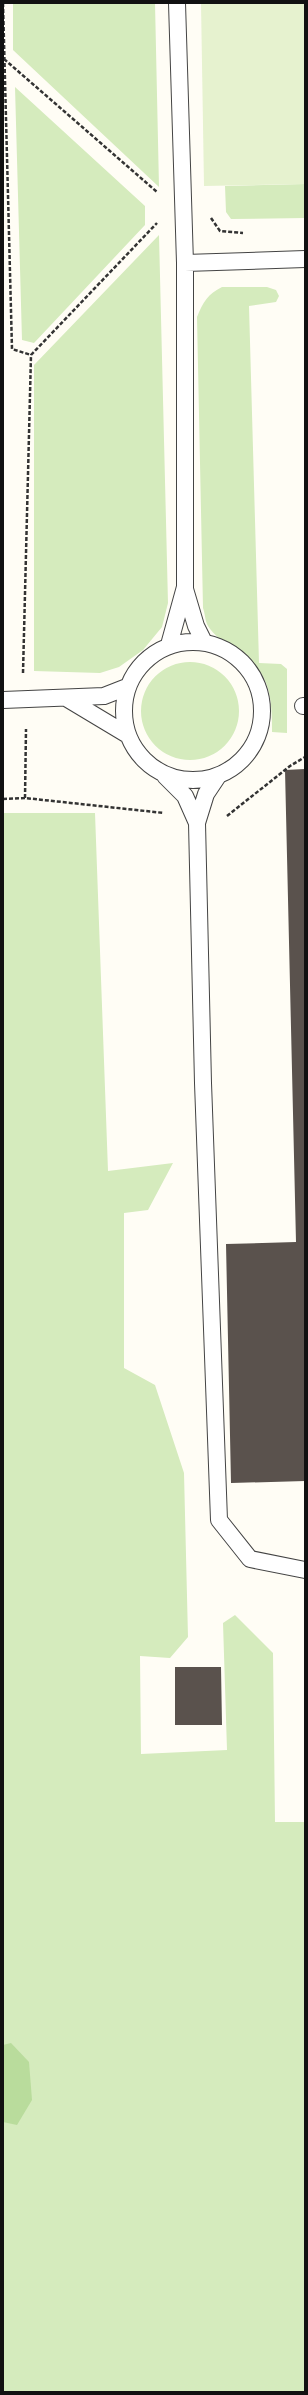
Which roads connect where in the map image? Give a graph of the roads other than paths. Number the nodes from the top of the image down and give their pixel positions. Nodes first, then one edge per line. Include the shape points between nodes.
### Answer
1 (177, 3) edge
2 (305, 259) edge
3 (185, 263) junction
4 (185, 587) junction
5 (204, 642) junction
6 (169, 645) junction
7 (127, 687) junction
8 (66, 698) junction
9 (3, 700) edge
10 (126, 734) junction
11 (164, 775) junction
12 (218, 776) junction
13 (197, 823) junction
14 (305, 1570) edge

1 - 3 lane
2 - 3 lane
3 - 4 lane
4 - 5 lane via 196,626
4 - 6 lane via 178,620
5 - 6 lane
5 - 12 lane via 225,649 243,663 256,682 262,704 261,727 252,748 238,765
6 - 7 lane via 151,655 136,670
7 - 8 lane via 104,696
7 - 10 lane via 123,711
8 - 9 lane
8 - 10 lane
10 - 11 lane via 141,759
11 - 12 lane via 191,782
11 - 13 lane via 185,796
12 - 13 lane via 206,794
13 - 14 lane via 203,1083 219,1520 250,1559

